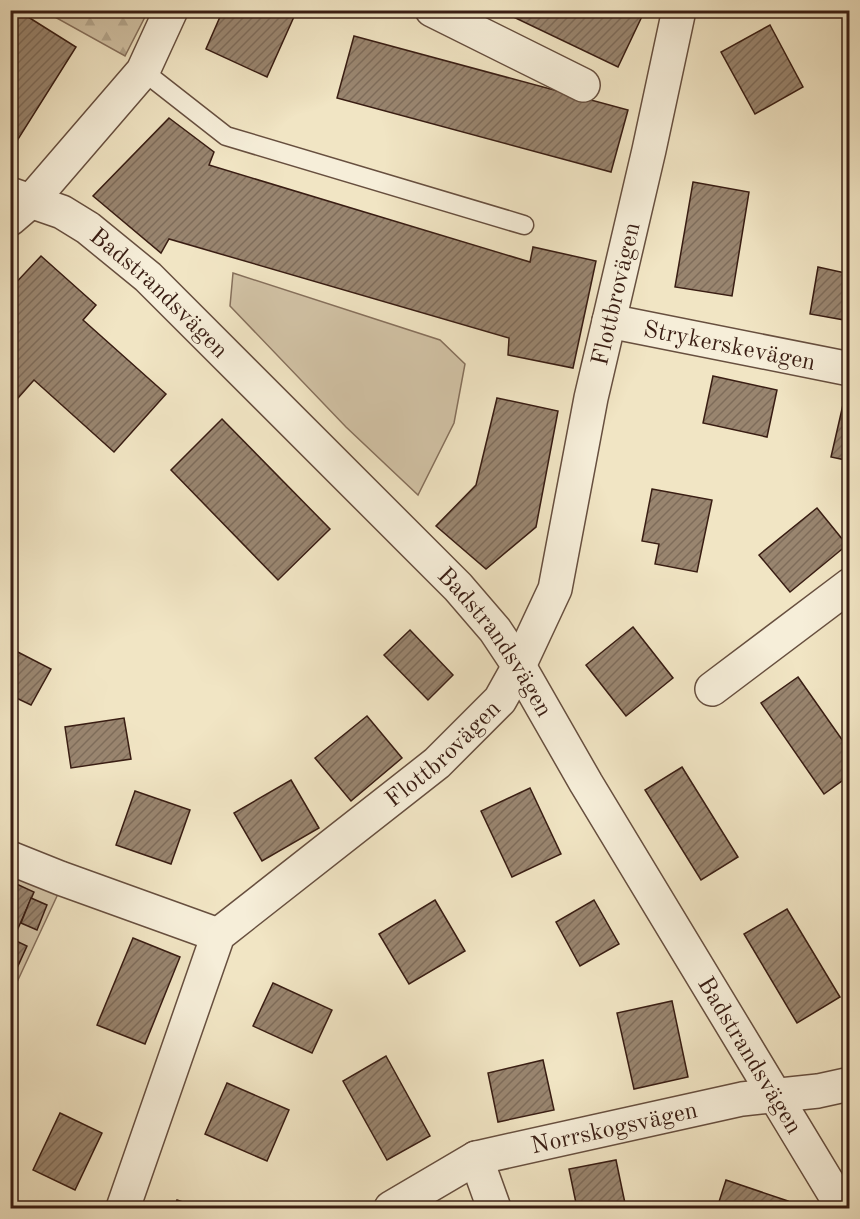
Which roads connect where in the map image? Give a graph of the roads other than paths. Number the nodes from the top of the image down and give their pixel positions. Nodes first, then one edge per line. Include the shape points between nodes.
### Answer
1 (171, 10) edge
2 (432, 10) edge
3 (679, 10) edge
4 (143, 71) junction
5 (583, 85) dead end
6 (17, 205) edge
7 (524, 225) dead end
8 (609, 321) junction
9 (849, 369) edge
10 (849, 585) edge
11 (519, 666) junction
12 (712, 689) dead end
13 (10, 858) edge
14 (218, 935) junction
15 (849, 1084) edge
16 (775, 1096) junction
17 (476, 1158) junction
18 (123, 1209) edge
19 (392, 1209) edge
20 (494, 1209) edge
21 (843, 1209) edge

1 - 4 street
2 - 5 street
3 - 8 street, Flottbrovägen
4 - 6 street
4 - 7 lane via 226,136
6 - 11 street, Badstrandsvägen via 62,212 148,277 458,586
8 - 9 street, Strykerskevägen
8 - 11 street, Flottbrovägen via 555,589
10 - 12 street
11 - 14 street, Flottbrovägen via 500,700 438,763
11 - 16 street, Badstrandsvägen
13 - 14 street
14 - 18 street
15 - 16 street, Norrskogsvägen
16 - 17 street, Norrskogsvägen via 742,1099
16 - 21 street, Badstrandsvägen
17 - 19 street, Norrskogsvägen
17 - 20 street

